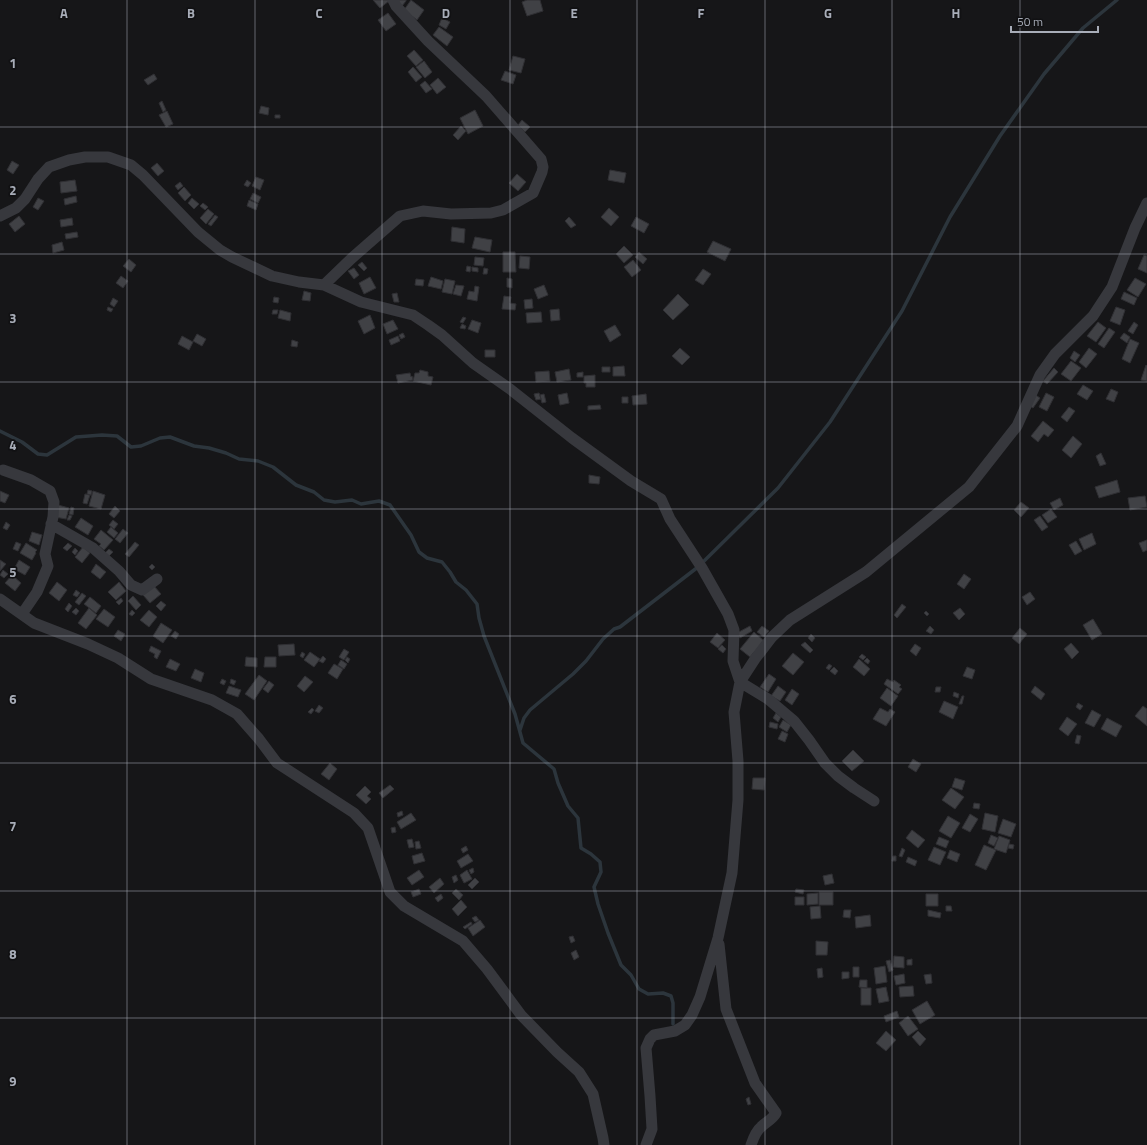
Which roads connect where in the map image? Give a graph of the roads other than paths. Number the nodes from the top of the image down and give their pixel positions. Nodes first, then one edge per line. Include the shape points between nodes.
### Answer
1 (393, 0) edge
2 (1147, 203) edge
3 (0, 216) edge
4 (324, 285) junction
5 (4, 470) dead end
6 (51, 524) junction
7 (157, 579) dead end
8 (0, 599) edge
9 (22, 614) junction
10 (740, 682) junction
11 (874, 801) dead end
12 (718, 938) junction
13 (604, 1145) edge
14 (646, 1145) edge
15 (751, 1145) edge

1 - 4 street via 428,41 486,96 541,159 542,172 533,193 503,210 491,213 451,214 423,211 400,216
2 - 10 street via 1112,287 1093,316 1055,354 1040,375 1017,426 969,487 866,572 790,620 772,637
3 - 4 street via 16,208 25,199 49,167 85,157 108,157 131,165 198,232 220,250 272,276
4 - 10 street via 361,302 413,315 572,438 661,500 728,614 734,630 733,661
5 - 6 street via 32,480 50,491 54,502
6 - 7 street via 93,548 131,585 142,590
6 - 9 street via 45,554 48,566 37,592
8 - 9 street
9 - 13 street via 34,623 118,658 151,679 212,700 237,714 277,763 354,813 368,828 390,892 404,906 463,941 521,1015 579,1072 593,1094
10 - 11 street via 768,699 794,721 825,763 838,776
10 - 12 street via 734,712 738,800 732,873
12 - 14 street via 700,998 692,1015 685,1025 675,1031 654,1035 646,1048 652,1129
12 - 15 street via 726,1009 755,1084 776,1113 759,1128

